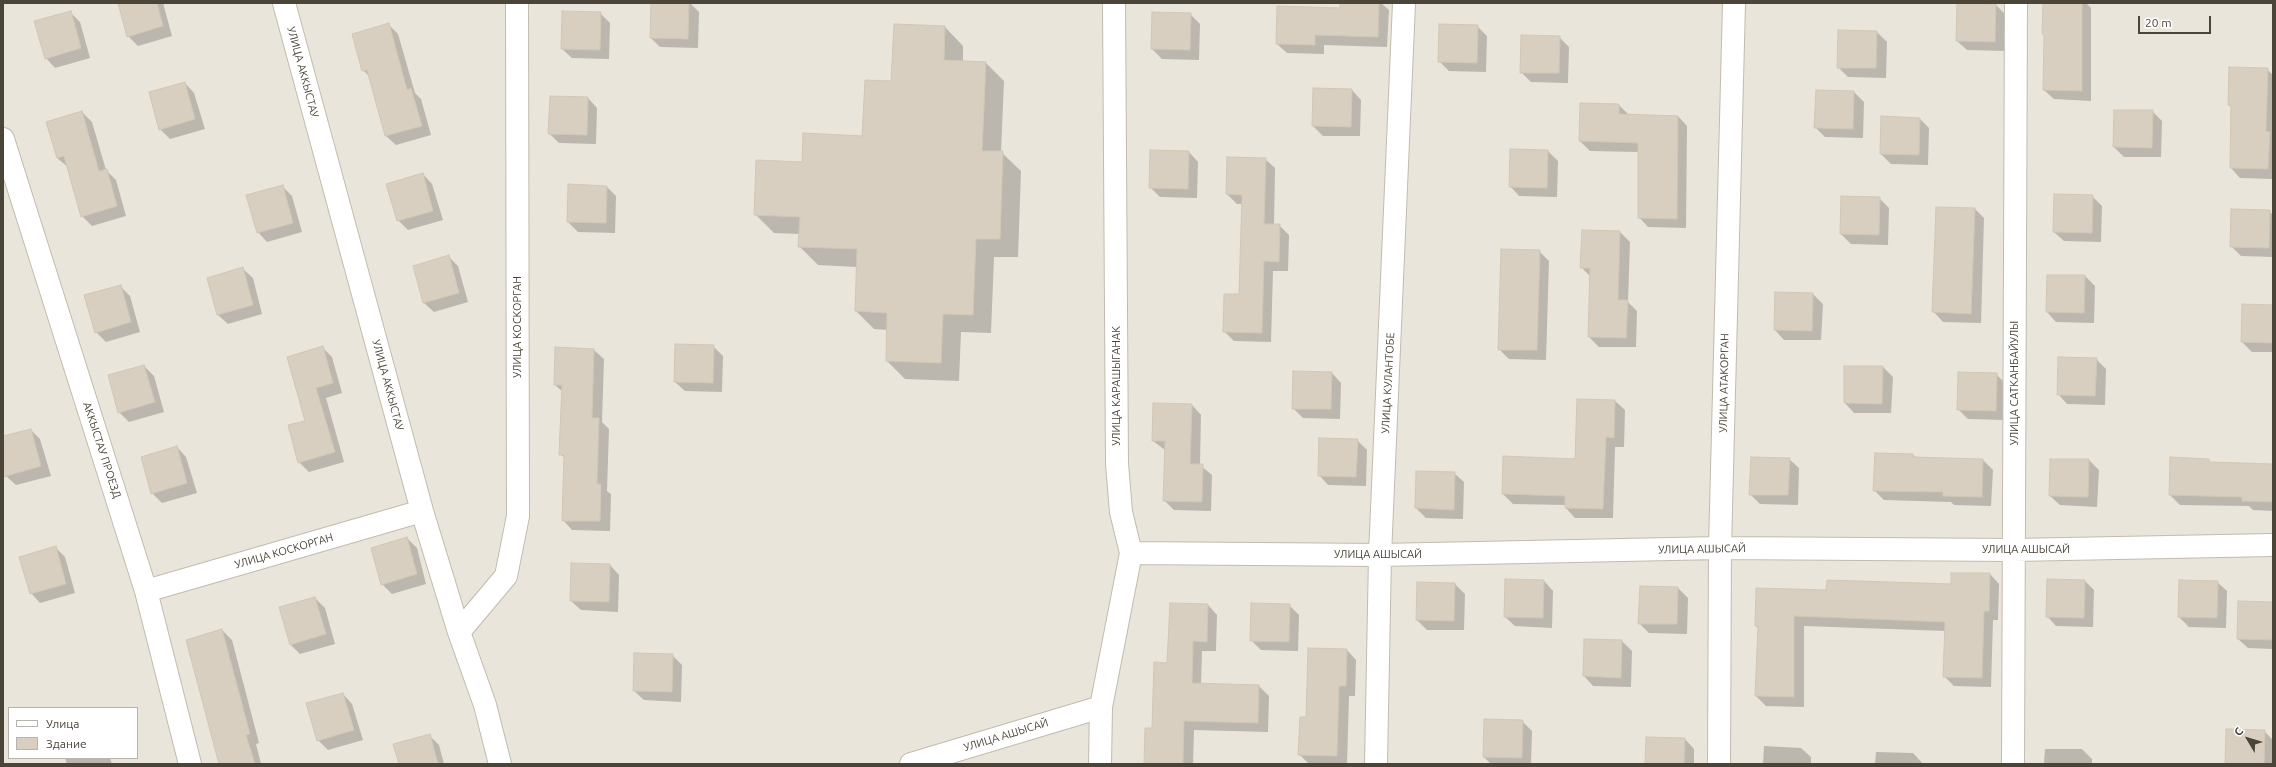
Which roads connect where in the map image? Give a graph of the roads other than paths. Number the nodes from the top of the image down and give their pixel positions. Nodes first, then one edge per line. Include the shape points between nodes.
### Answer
1 (284, 3) edge
2 (517, 3) edge
3 (1114, 3) edge
4 (1404, 3) edge
5 (1734, 3) edge
6 (2016, 3) edge
7 (3, 140) edge
8 (422, 511) junction
9 (2273, 546) edge
10 (1720, 548) junction
11 (2014, 550) junction
12 (1131, 553) junction
13 (1380, 555) junction
14 (146, 591) junction
15 (459, 632) junction
16 (1101, 707) junction
17 (190, 764) edge
18 (500, 764) edge
19 (911, 764) edge
20 (1100, 764) edge
21 (1376, 764) edge
22 (1718, 764) edge
23 (2013, 764) edge

1 - 8 street, УЛИЦА АККЫСТАУ
2 - 15 street, УЛИЦА КОСКОРГАН via 518,516 506,576
3 - 12 street, УЛИЦА КАРАШЫГАНАК via 1117,464 1121,512
4 - 13 street, УЛИЦА КУЛАНТОБЕ
5 - 10 street, УЛИЦА АТАКОРГАН
6 - 11 street, УЛИЦА САТКАНБАЙУЛЫ
7 - 14 street, АККЫСТАУ ПРОЕЗД
8 - 14 street, УЛИЦА КОСКОРГАН
8 - 15 street, УЛИЦА АККЫСТАУ
9 - 11 street, УЛИЦА АШЫСАЙ
10 - 11 street, УЛИЦА АШЫСАЙ
10 - 13 street, УЛИЦА АШЫСАЙ
10 - 22 street, УЛИЦА АТАКОРГАН
11 - 23 street, УЛИЦА САТКАНБАЙУЛЫ
12 - 13 street, УЛИЦА АШЫСАЙ
12 - 16 street, УЛИЦА КАРАШЫГАНАК
13 - 21 street, УЛИЦА КУЛАНТОБЕ
14 - 17 street, АККЫСТАУ ПРОЕЗД
15 - 18 street, УЛИЦА АККЫСТАУ via 485,705
16 - 19 street, УЛИЦА АШЫСАЙ
16 - 20 street, УЛИЦА КАРАШЫГАНАК

